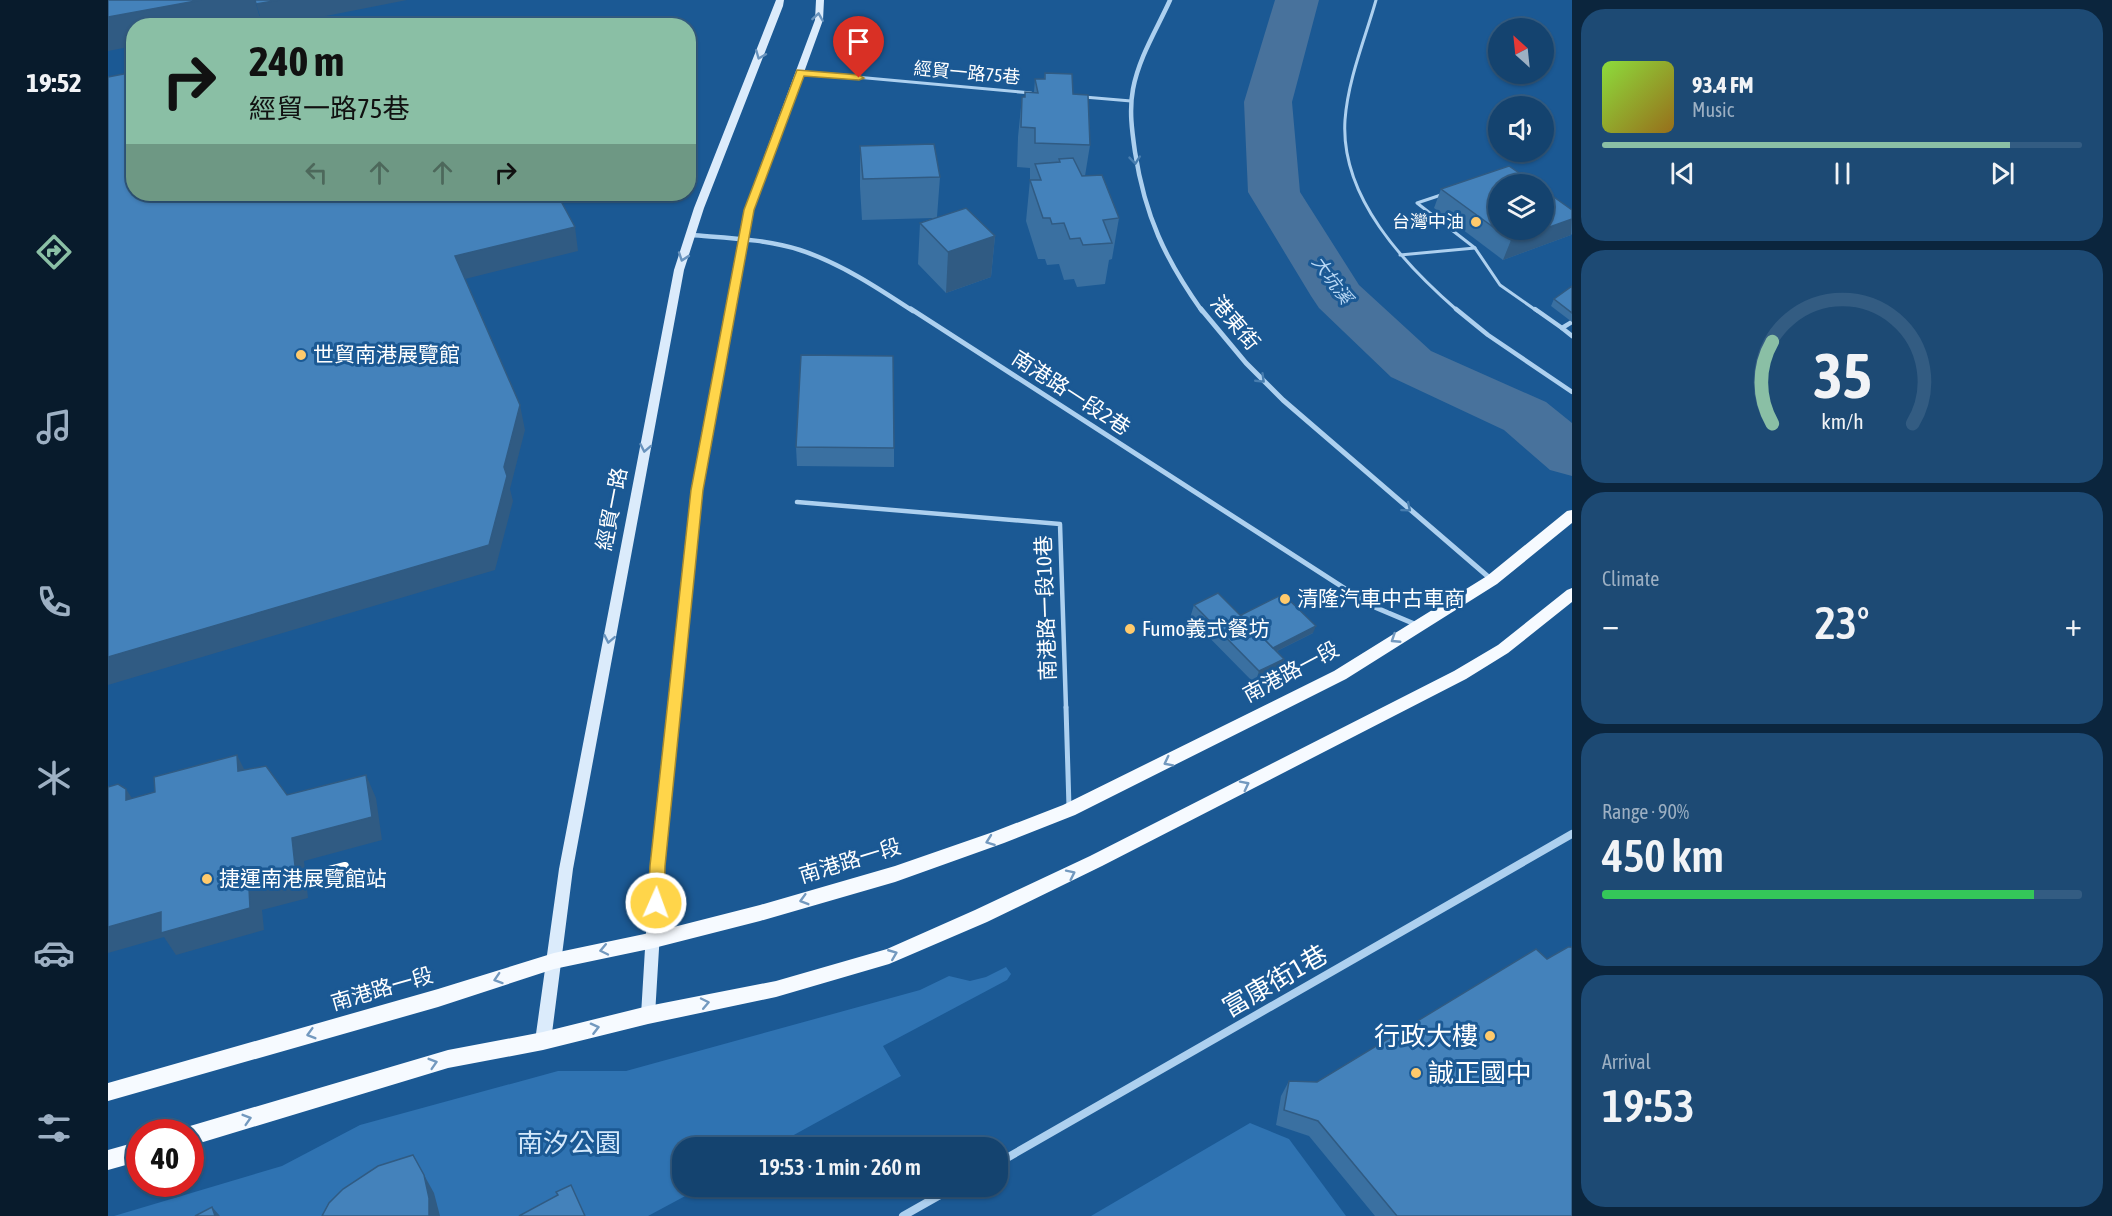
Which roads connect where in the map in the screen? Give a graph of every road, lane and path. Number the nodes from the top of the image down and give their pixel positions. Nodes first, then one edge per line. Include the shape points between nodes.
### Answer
1 (780, 0) edge
2 (820, 0) edge
3 (1170, 0) edge
4 (1376, 0) edge
5 (801, 72) junction
6 (1036, 93) edge
7 (1084, 97) edge
8 (1131, 101) junction
9 (1447, 193) edge
10 (691, 236) junction
11 (745, 238) junction
12 (1475, 248) junction
13 (1400, 255) junction
14 (1572, 322) edge
15 (1562, 328) junction
16 (1572, 336) edge
17 (1572, 392) edge
18 (796, 502) dead end
19 (1572, 515) edge
20 (1492, 579) junction
21 (1572, 594) edge
22 (1417, 625) junction
23 (1069, 810) junction
24 (1572, 834) edge
25 (654, 940) junction
26 (554, 961) junction
27 (648, 1015) junction
28 (543, 1041) junction
29 (108, 1092) edge
30 (204, 1132) edge
31 (126, 1155) edge
32 (1008, 1157) edge
33 (108, 1161) edge
34 (937, 1197) edge
35 (903, 1216) edge

1 -> 10 street, 經貿一路
5 -> 2 street via 819,20
3 - 8 street, 港東街 via 1141,66
4 - 13 lane via 1347,103 1345,139 1363,198
5 - 6 lane, 經貿一路75巷
5 - 11 street via 749,210
7 - 8 lane
8 -> 20 street, 港東街 via 1134,163 1143,203 1161,247 1213,326 1257,375 1314,428
9 - 12 lane via 1417,203
10 - 11 street, 南港路一段2巷
10 -> 26 street, 經貿一路 via 676,282 566,869
11 - 22 street, 南港路一段2巷 via 800,250 865,280 1372,606
11 - 25 street via 697,490 657,866
12 - 13 lane
12 - 15 lane via 1500,285
13 - 17 lane via 1469,322
14 - 15 lane
15 - 16 lane
18 - 23 lane, 南港路一段10巷 via 1060,524
19 - 20 main road, 南港路一段
20 - 22 main road, 南港路一段
27 -> 21 main road via 776,989 889,956 981,916 1460,675 1503,649
22 -> 23 main road, 南港路一段 via 1340,675
23 -> 25 main road, 南港路一段 via 895,874
24 - 32 street, 富康街1巷
25 -> 26 main road, 南港路一段
25 - 27 street
26 - 28 street, 經貿一路
26 -> 29 main road, 南港路一段
28 -> 27 main road
30 -> 28 main road via 448,1059
31 - 33 main road
34 - 35 street

